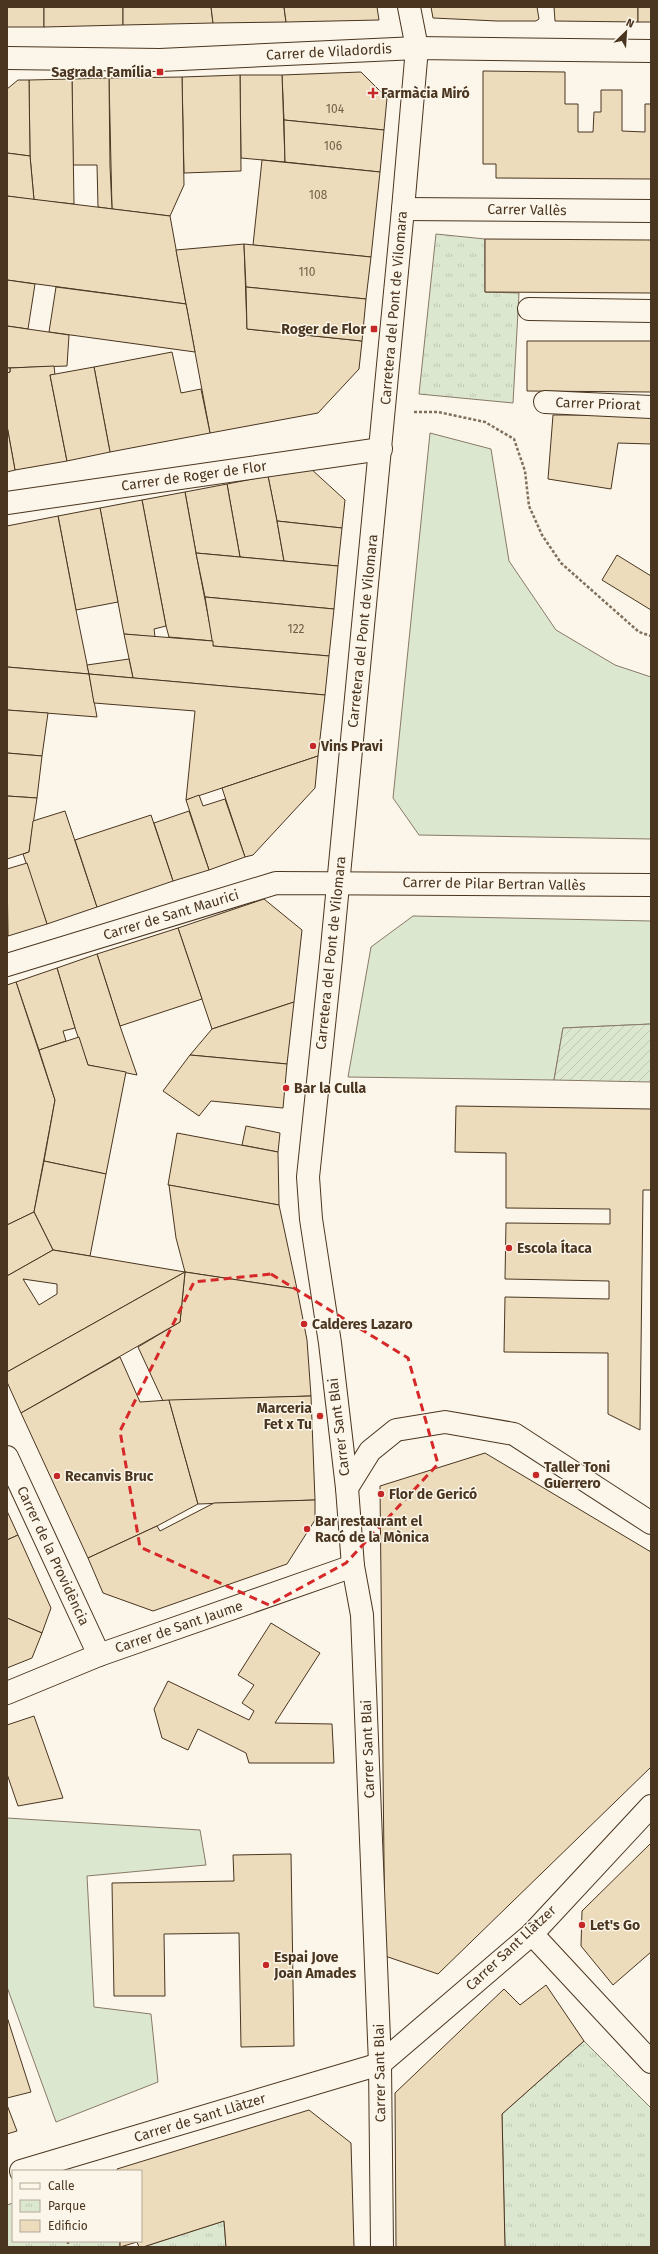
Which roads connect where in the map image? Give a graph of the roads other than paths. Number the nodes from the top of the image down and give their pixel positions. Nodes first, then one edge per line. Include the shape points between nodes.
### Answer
1 (409, 7) edge
2 (417, 48) junction
3 (651, 51) edge
4 (7, 58) edge
5 (404, 208) junction
6 (651, 211) edge
7 (529, 309) dead end
8 (651, 311) edge
9 (545, 402) dead end
10 (651, 406) edge
11 (381, 449) junction
12 (7, 504) edge
13 (338, 882) junction
14 (651, 886) edge
15 (7, 965) edge
16 (316, 1254) joint
17 (7, 1457) edge
18 (346, 1488) junction
19 (651, 1523) edge
20 (353, 1566) junction
21 (99, 1654) junction
22 (7, 1693) edge
23 (651, 1806) edge
24 (532, 1934) junction
25 (651, 2062) edge
26 (380, 2064) junction
27 (24, 2170) edge
28 (382, 2247) edge

1 - 2 street, Carretera del Pont de Vilomara
2 - 3 street, Carrer de Viladordis
2 - 4 street, Carrer de Viladordis via 160,60
2 - 5 street, Carretera del Pont de Vilomara
5 - 6 street, Carrer Vallès
5 - 11 street, Carretera del Pont de Vilomara
7 - 8 street
9 - 10 street, Carrer Priorat
11 - 12 street, Carrer de Roger de Flor
11 - 13 street, Carretera del Pont de Vilomara
13 - 14 street, Carrer de Pilar Bertran Vallès
13 - 15 street, Carrer de Sant Maurici via 276,883
13 - 16 street, Carretera del Pont de Vilomara via 308,1163
16 - 18 street, Carrer Sant Blai via 330,1343
17 - 21 street, Carrer de la Providència
18 - 19 street via 370,1451 396,1430 445,1422 514,1434
18 - 20 street, Carrer Sant Blai
20 - 21 street, Carrer de Sant Jaume
20 - 26 street, Carrer Sant Blai via 362,1615
21 - 22 street, Carrer de Sant Jaume
23 - 24 street, Carrer Sant Llàtzer
24 - 25 street
24 - 26 street, Carrer Sant Llàtzer
26 - 27 street, Carrer de Sant Llàtzer
26 - 28 street, Carrer Sant Blai

